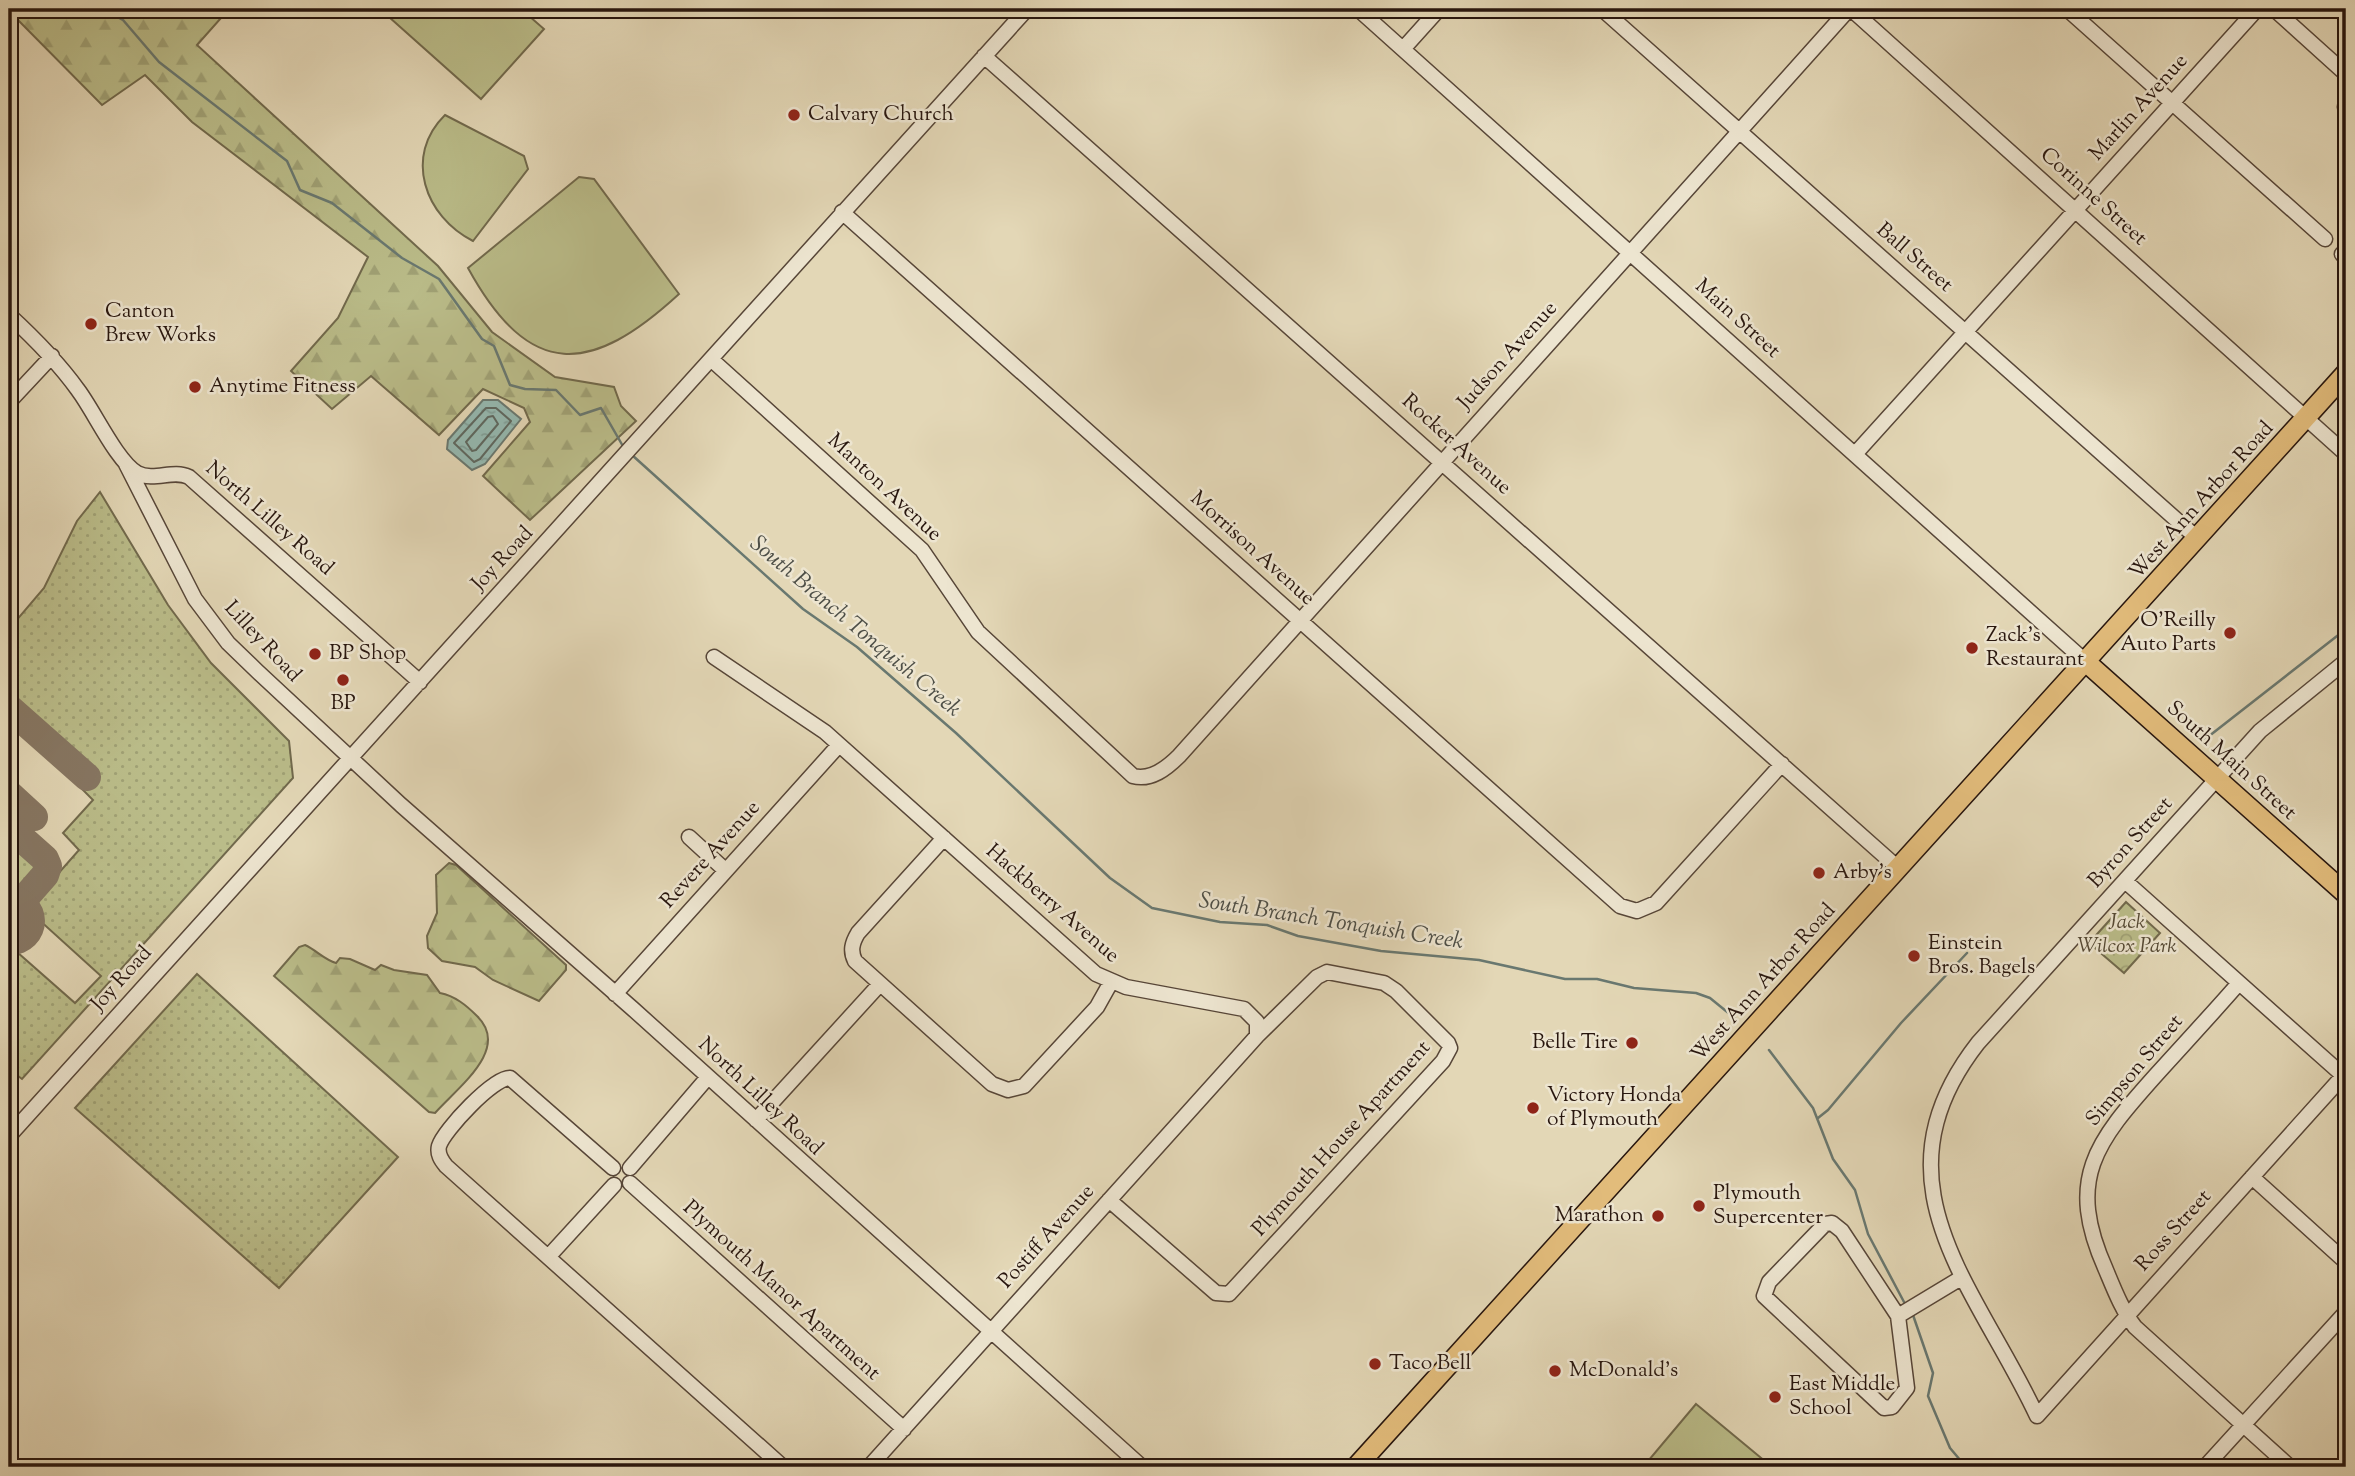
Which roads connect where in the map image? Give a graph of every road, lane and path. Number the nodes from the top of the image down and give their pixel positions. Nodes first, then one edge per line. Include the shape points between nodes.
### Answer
1 (1027, 9) edge
2 (1358, 9) edge
3 (1439, 9) edge
4 (1602, 9) edge
5 (1850, 9) edge
6 (2067, 9) edge
7 (2257, 9) edge
8 (2274, 9) edge
9 (1403, 49) junction
10 (984, 56) junction
11 (2346, 74) edge
12 (2171, 103) junction
13 (1738, 131) junction
14 (2075, 210) junction
15 (842, 212) junction
16 (2325, 239) dead end
17 (1630, 251) junction
18 (9, 315) edge
19 (1964, 331) junction
20 (52, 356) junction
21 (712, 360) junction
22 (2346, 373) edge
23 (9, 402) edge
24 (2308, 417) junction
25 (1856, 453) junction
26 (2346, 454) edge
27 (1443, 461) junction
28 (127, 464) junction
29 (2197, 539) junction
30 (1300, 621) junction
31 (714, 657) dead end
32 (2346, 661) edge
33 (2086, 662) junction
34 (420, 682) junction
35 (839, 745) junction
36 (349, 758) junction
37 (1782, 764) junction
38 (1133, 776) joint
39 (2217, 778) junction
40 (689, 837) dead end
41 (944, 838) junction
42 (1898, 868) junction
43 (725, 870) junction
44 (2125, 881) junction
45 (2344, 888) edge
46 (1111, 982) junction
47 (2239, 983) junction
48 (880, 984) junction
49 (615, 994) junction
50 (1257, 1035) junction
51 (708, 1077) junction
52 (2345, 1077) edge
53 (756, 1120) junction
54 (9, 1136) edge
55 (612, 1168) junction
56 (630, 1168) junction
57 (2252, 1177) junction
58 (630, 1183) junction
59 (614, 1185) junction
60 (1110, 1200) junction
61 (548, 1256) junction
62 (2346, 1262) edge
63 (1961, 1279) junction
64 (2346, 1312) edge
65 (1898, 1315) junction
66 (2126, 1316) junction
67 (990, 1331) junction
68 (2037, 1416) joint
69 (2244, 1425) junction
70 (904, 1429) junction
71 (783, 1467) edge
72 (869, 1467) edge
73 (1142, 1467) edge
74 (1356, 1467) edge
75 (2205, 1467) edge
76 (2290, 1467) edge

1 - 10 street, Joy Road
2 - 9 street, Main Street
3 - 9 street
4 - 13 street, Ball Street
5 - 13 street, Judson Avenue
5 - 14 street, Corinne Street
6 - 12 street
7 - 12 street, Marlin Avenue
8 - 11 street
9 - 17 street, Main Street
10 - 15 street, Joy Road
10 - 27 street, Rocker Avenue
12 - 14 street, Marlin Avenue
12 - 16 street
13 - 17 street, Judson Avenue
13 - 19 street, Ball Street
14 - 19 street, Marlin Avenue
14 - 24 street, Corinne Street
15 - 21 street, Joy Road
15 - 30 street, Morrison Avenue
17 - 25 street, Main Street
17 - 27 street, Judson Avenue
18 - 20 street
19 - 25 street, Marlin Avenue
19 - 29 street, Ball Street
20 - 23 street
20 - 28 street
21 - 34 street, Joy Road
21 - 38 street, Manton Avenue via 922,550 978,632
22 - 24 main road, West Ann Arbor Road
24 - 26 street, Corinne Street
24 - 29 main road, West Ann Arbor Road
25 - 33 street, Main Street
27 - 30 street, Judson Avenue
27 - 37 street, Rocker Avenue
28 - 34 street, North Lilley Road via 147,476 177,473 189,477
28 - 36 street, Lilley Road via 181,575 215,627
29 - 33 main road, West Ann Arbor Road
30 - 37 street, Morrison Avenue via 1624,908 1637,911 1656,903
30 - 38 street, Judson Avenue via 1168,767 1153,775
31 - 35 street, Hackberry Avenue via 811,721
32 - 39 street, Byron Street via 2260,731
33 - 39 main road, South Main Street
33 - 42 main road, West Ann Arbor Road
34 - 36 street, Joy Road
35 - 41 street, Hackberry Avenue
35 - 43 street, Revere Avenue
36 - 49 street, North Lilley Road
36 - 54 street, Joy Road
37 - 42 street, Rocker Avenue
39 - 44 street, Byron Street
39 - 45 main road, South Main Street
40 - 43 street
41 - 46 street, Hackberry Avenue via 1096,974
41 - 48 street via 853,940 855,961
42 - 74 main road, West Ann Arbor Road
43 - 49 street, Revere Avenue
44 - 47 street
44 - 63 street, Byron Street via 1979,1043 1946,1096 1934,1143 1933,1193 1941,1232
46 - 48 street via 1097,1007 1039,1071 1024,1086 1008,1090 992,1084
46 - 50 street, Hackberry Avenue via 1244,1009 1257,1022
47 - 52 street
47 - 66 street, Simpson Street via 2115,1120 2092,1162 2087,1195 2091,1231
48 - 53 street
49 - 51 street, North Lilley Road
50 - 60 street, Postiff Avenue
50 - 60 street, Plymouth House Apartment via 1327,972 1390,986 1450,1048 1229,1294 1216,1293 1207,1286
51 - 53 street, North Lilley Road
51 - 56 street
52 - 57 street, Ross Street
53 - 67 street, North Lilley Road
55 - 56 street via 619,1164
55 - 59 street
55 - 61 street via 510,1078 490,1086 445,1134 438,1152 446,1166
56 - 58 street
57 - 62 street
57 - 66 street, Ross Street
58 - 59 street
58 - 70 street, Plymouth Manor Apartment
59 - 61 street
60 - 67 street, Postiff Avenue
61 - 71 street
63 - 65 street
63 - 68 street, Byron Street
64 - 69 street
65 - 65 street via 1908,1388 1892,1407 1884,1408 1774,1308 1763,1292 1825,1224 1832,1223
66 - 68 street, Ross Street
66 - 69 street
67 - 70 street, Postiff Avenue
67 - 73 street, North Lilley Road
69 - 75 street
69 - 76 street
70 - 72 street, Postiff Avenue

